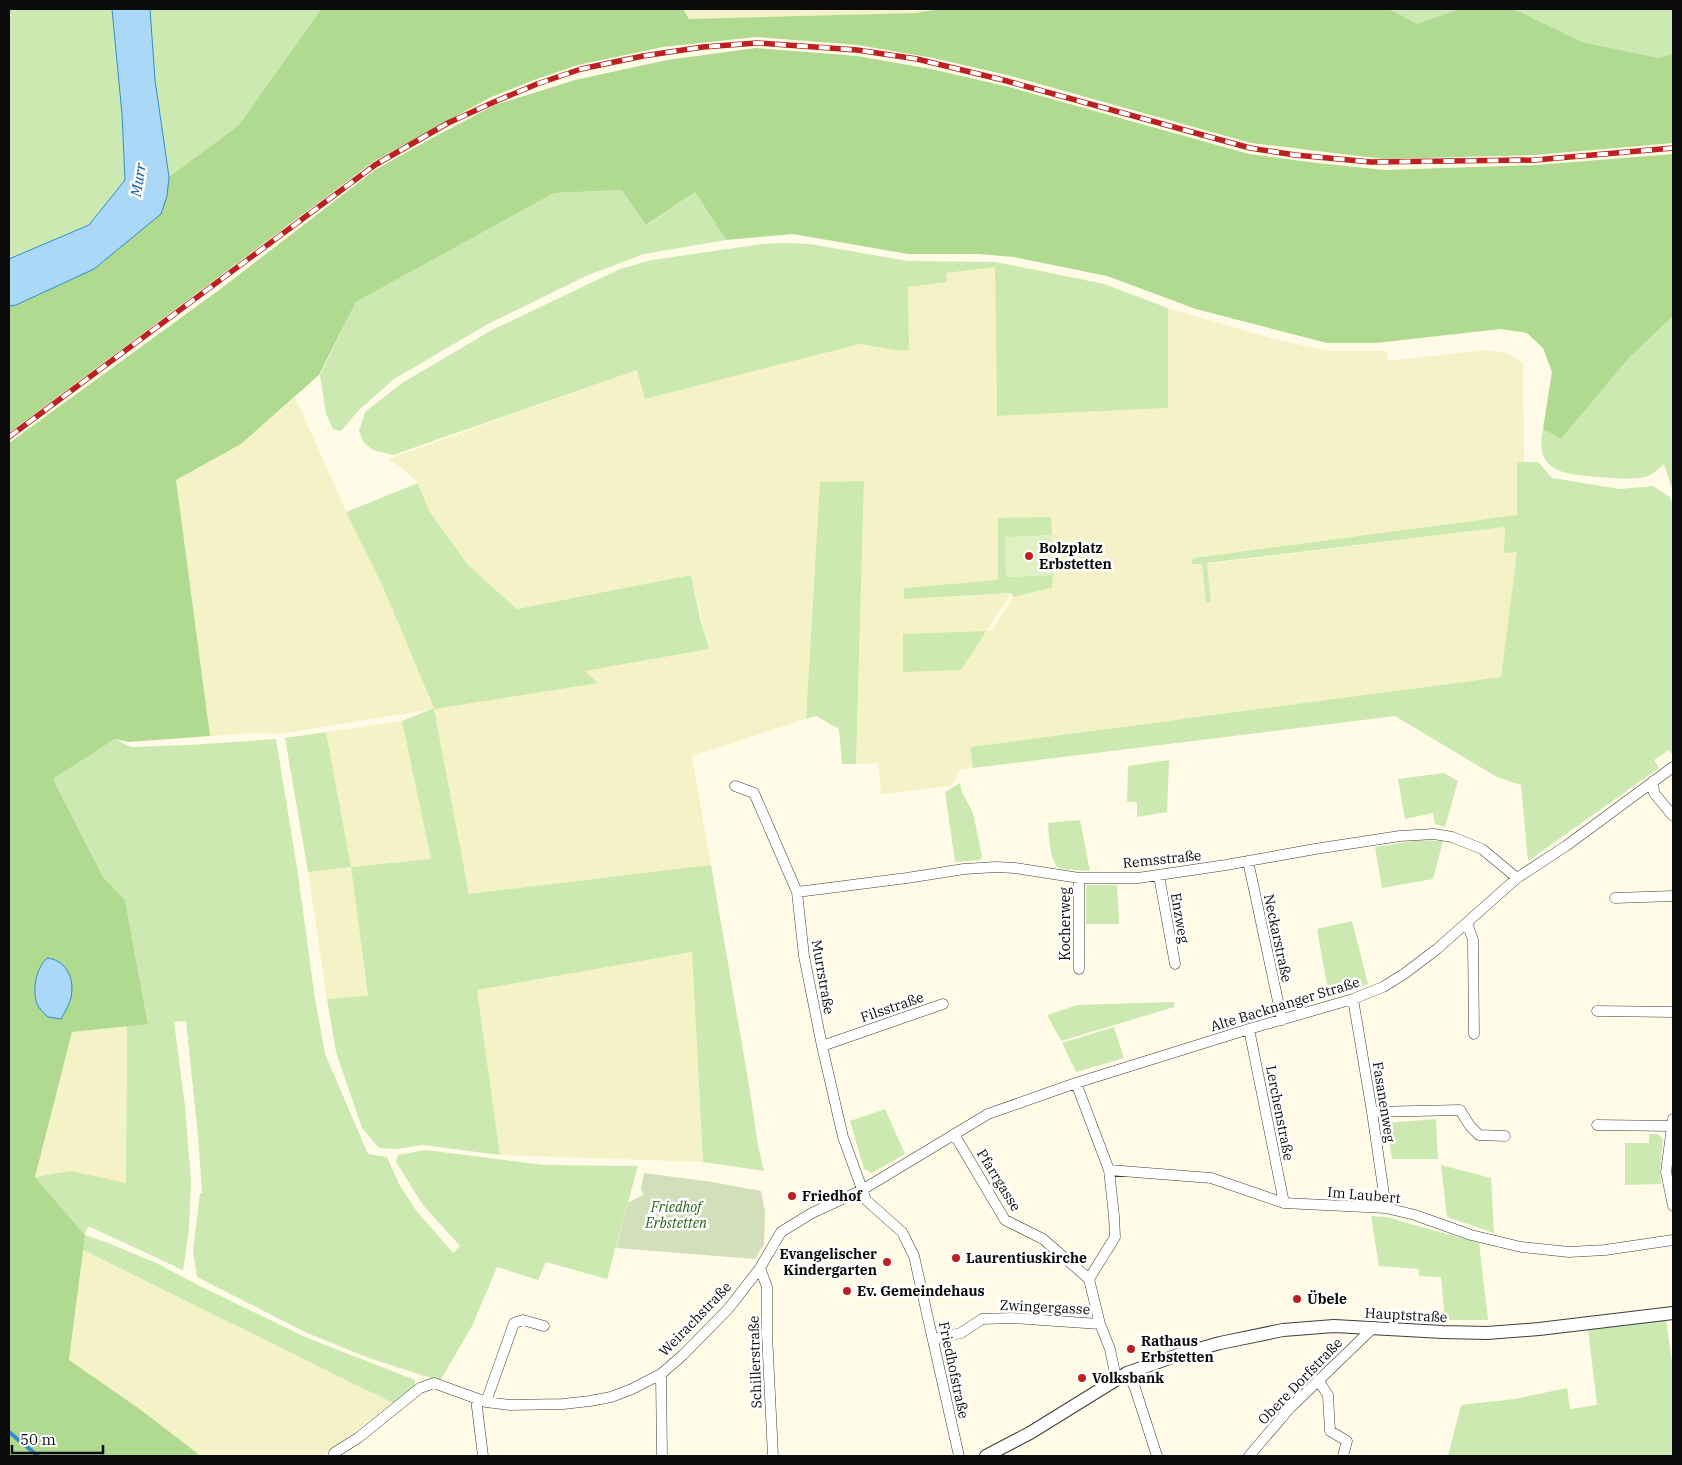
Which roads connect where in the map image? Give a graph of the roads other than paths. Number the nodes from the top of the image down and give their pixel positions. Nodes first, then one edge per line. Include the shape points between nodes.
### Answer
1 (1673, 767) edge
2 (1653, 781) junction
3 (735, 786) dead end
4 (1673, 816) edge
5 (1248, 862) junction
6 (1159, 876) junction
7 (1079, 878) junction
8 (1517, 878) junction
9 (797, 892) junction
10 (1673, 896) edge
11 (1615, 898) dead end
12 (1467, 923) junction
13 (1175, 964) dead end
14 (1079, 969) dead end
15 (1353, 999) junction
16 (944, 1004) dead end
17 (1597, 1011) dead end
18 (1673, 1012) edge
19 (1282, 1020) junction
20 (1249, 1029) junction
21 (1474, 1034) dead end
22 (822, 1046) junction
23 (1076, 1083) junction
24 (1372, 1112) junction
25 (1672, 1123) edge
26 (1597, 1126) dead end
27 (954, 1134) junction
28 (1505, 1136) dead end
29 (1109, 1170) junction
30 (862, 1190) junction
31 (1284, 1203) junction
32 (1673, 1206) edge
33 (1386, 1208) junction
34 (1673, 1240) edge
35 (760, 1268) junction
36 (1088, 1280) junction
37 (1673, 1313) edge
38 (1100, 1324) junction
39 (544, 1326) dead end
40 (1374, 1328) junction
41 (934, 1340) junction
42 (660, 1374) junction
43 (1122, 1376) junction
44 (1318, 1380) junction
45 (481, 1400) junction
46 (334, 1455) edge
47 (483, 1456) edge
48 (662, 1456) edge
49 (773, 1456) edge
50 (959, 1456) edge
51 (986, 1456) edge
52 (1157, 1456) edge
53 (1249, 1456) edge
54 (1343, 1456) edge

1 - 2 street, Alte Backnanger Straße
2 - 4 street via 1654,793
2 - 8 street, Alte Backnanger Straße
3 - 9 street, Murrstraße via 754,793
5 - 6 street, Remsstraße
5 - 8 street, Remsstraße via 1400,836 1434,834 1452,837 1482,850
5 - 19 street, Neckarstraße
6 - 7 street, Remsstraße
6 - 13 street, Enzweg
7 - 9 street, Remsstraße via 996,866
7 - 14 street, Kocherweg
8 - 12 street, Alte Backnanger Straße
9 - 22 street, Murrstraße via 804,956
10 - 11 street
12 - 15 street, Alte Backnanger Straße via 1404,974
12 - 21 street via 1472,940
15 - 19 street, Alte Backnanger Straße
15 - 24 street, Fasanenweg
16 - 22 street, Filsstraße
17 - 18 street
19 - 20 street, Alte Backnanger Straße
20 - 23 street, Alte Backnanger Straße
20 - 31 street, Lerchenstraße
22 - 30 street, Murrstraße via 843,1138
23 - 27 street, Alte Backnanger Straße via 988,1114
23 - 29 street
24 - 28 street via 1460,1110 1479,1135
24 - 33 street, Fasanenweg
25 - 26 street
25 - 32 street via 1666,1172
27 - 30 street, Alte Backnanger Straße
27 - 36 street, Pfarrgasse via 1005,1220 1043,1239
29 - 31 street, Im Laubert via 1211,1178
29 - 36 street via 1115,1237
30 - 35 street, Weirachstraße via 812,1213 782,1232
30 - 41 street, Friedhofstraße via 866,1200 902,1232 914,1256
31 - 33 street, Im Laubert
33 - 34 street, Im Laubert via 1521,1247 1569,1252
35 - 42 street, Weirachstraße via 729,1308
35 - 49 street, Schillerstraße via 767,1287
36 - 38 street
37 - 40 street, Hauptstraße via 1487,1333
38 - 41 street, Zwingergasse via 982,1318 961,1333
38 - 43 street
39 - 45 street via 523,1320 514,1323
40 - 43 street, Hauptstraße via 1334,1326 1283,1330 1196,1350
40 - 44 street, Obere Dorfstraße
41 - 50 street, Friedhofstraße
42 - 45 street, Weirachstraße via 632,1389 590,1401 536,1406
42 - 48 street
43 - 51 street, Hauptstraße
43 - 52 street via 1135,1388
44 - 53 street, Obere Dorfstraße
44 - 54 street via 1328,1394 1330,1431 1347,1442
45 - 46 street, Weirachstraße via 434,1383 420,1388
45 - 47 street

